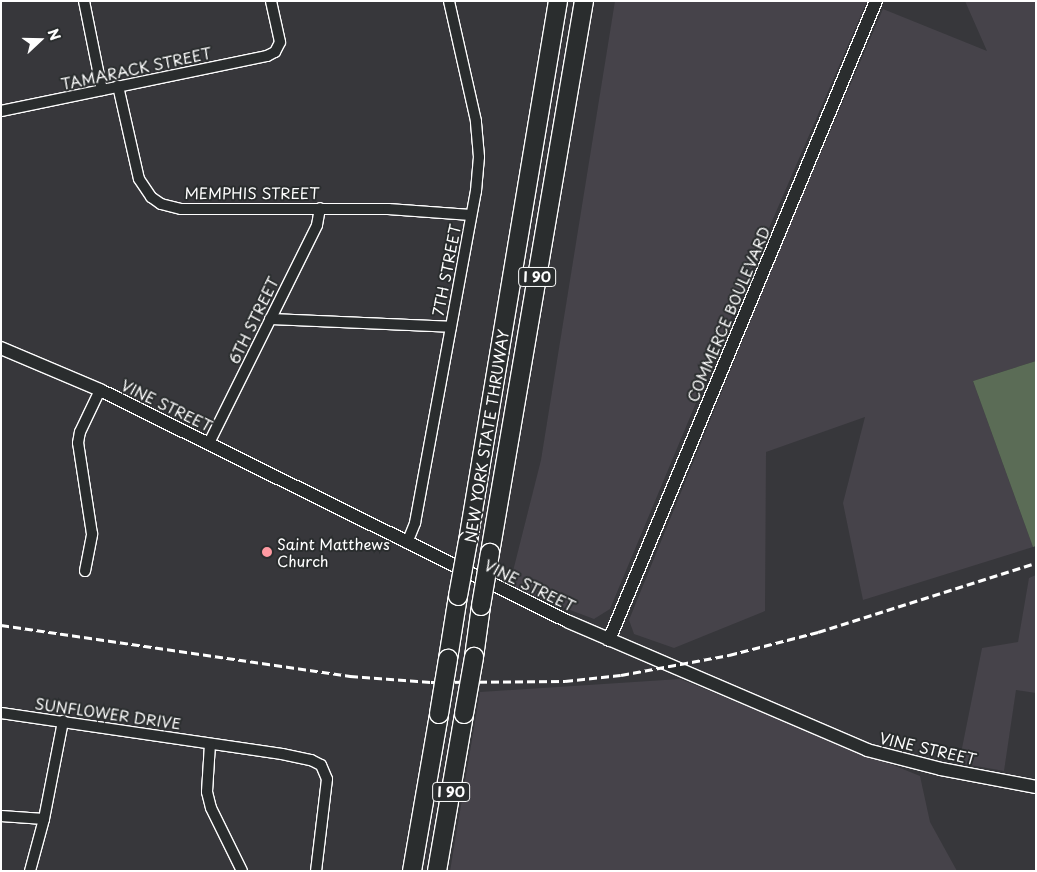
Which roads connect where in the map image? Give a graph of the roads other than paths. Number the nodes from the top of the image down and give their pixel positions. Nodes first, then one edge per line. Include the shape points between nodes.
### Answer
1 (84, 1) edge
2 (272, 1) edge
3 (449, 1) edge
4 (558, 1) edge
5 (584, 1) edge
6 (876, 1) edge
7 (118, 86) junction
8 (102, 90) junction
9 (1, 111) edge
10 (320, 208) junction
11 (472, 215) junction
12 (270, 319) junction
13 (451, 327) junction
14 (1, 348) edge
15 (100, 390) junction
16 (209, 443) junction
17 (407, 543) junction
18 (85, 571) dead end
19 (609, 640) junction
20 (1, 713) edge
21 (63, 721) junction
22 (210, 744) junction
23 (1036, 787) edge
24 (1, 816) edge
25 (44, 819) junction
26 (30, 871) edge
27 (242, 871) edge
28 (316, 871) edge
29 (412, 871) edge
30 (437, 871) edge

1 - 8 street
2 - 7 street, TAMARACK STREET via 280,42 276,52
3 - 11 street, 7TH STREET via 476,122 479,158
4 - 29 highway, NEW YORK STATE THRUWAY / I 90, bridge
5 - 30 highway, NEW YORK STATE THRUWAY / I 90, bridge
6 - 19 street, COMMERCE BOULEVARD
7 - 8 street, TAMARACK STREET
7 - 10 street, MEMPHIS STREET via 139,179 151,197 162,204 181,209
8 - 9 street, TAMARACK STREET
10 - 11 street, MEMPHIS STREET
10 - 12 street, 6TH STREET via 317,225
11 - 13 street, 7TH STREET
12 - 13 street
12 - 16 street, 6TH STREET
13 - 17 street, 7TH STREET via 415,523
14 - 15 street, VINE STREET
15 - 16 street, VINE STREET
15 - 18 street via 78,442 92,534
16 - 17 street, VINE STREET
17 - 19 street, VINE STREET
19 - 23 street, VINE STREET via 867,750 941,769
20 - 21 street, SUNFLOWER DRIVE
21 - 22 street, SUNFLOWER DRIVE
21 - 25 street
22 - 27 street via 207,792 211,808
22 - 28 street, SUNFLOWER DRIVE via 282,754 322,765 327,779
24 - 25 street
25 - 26 street

